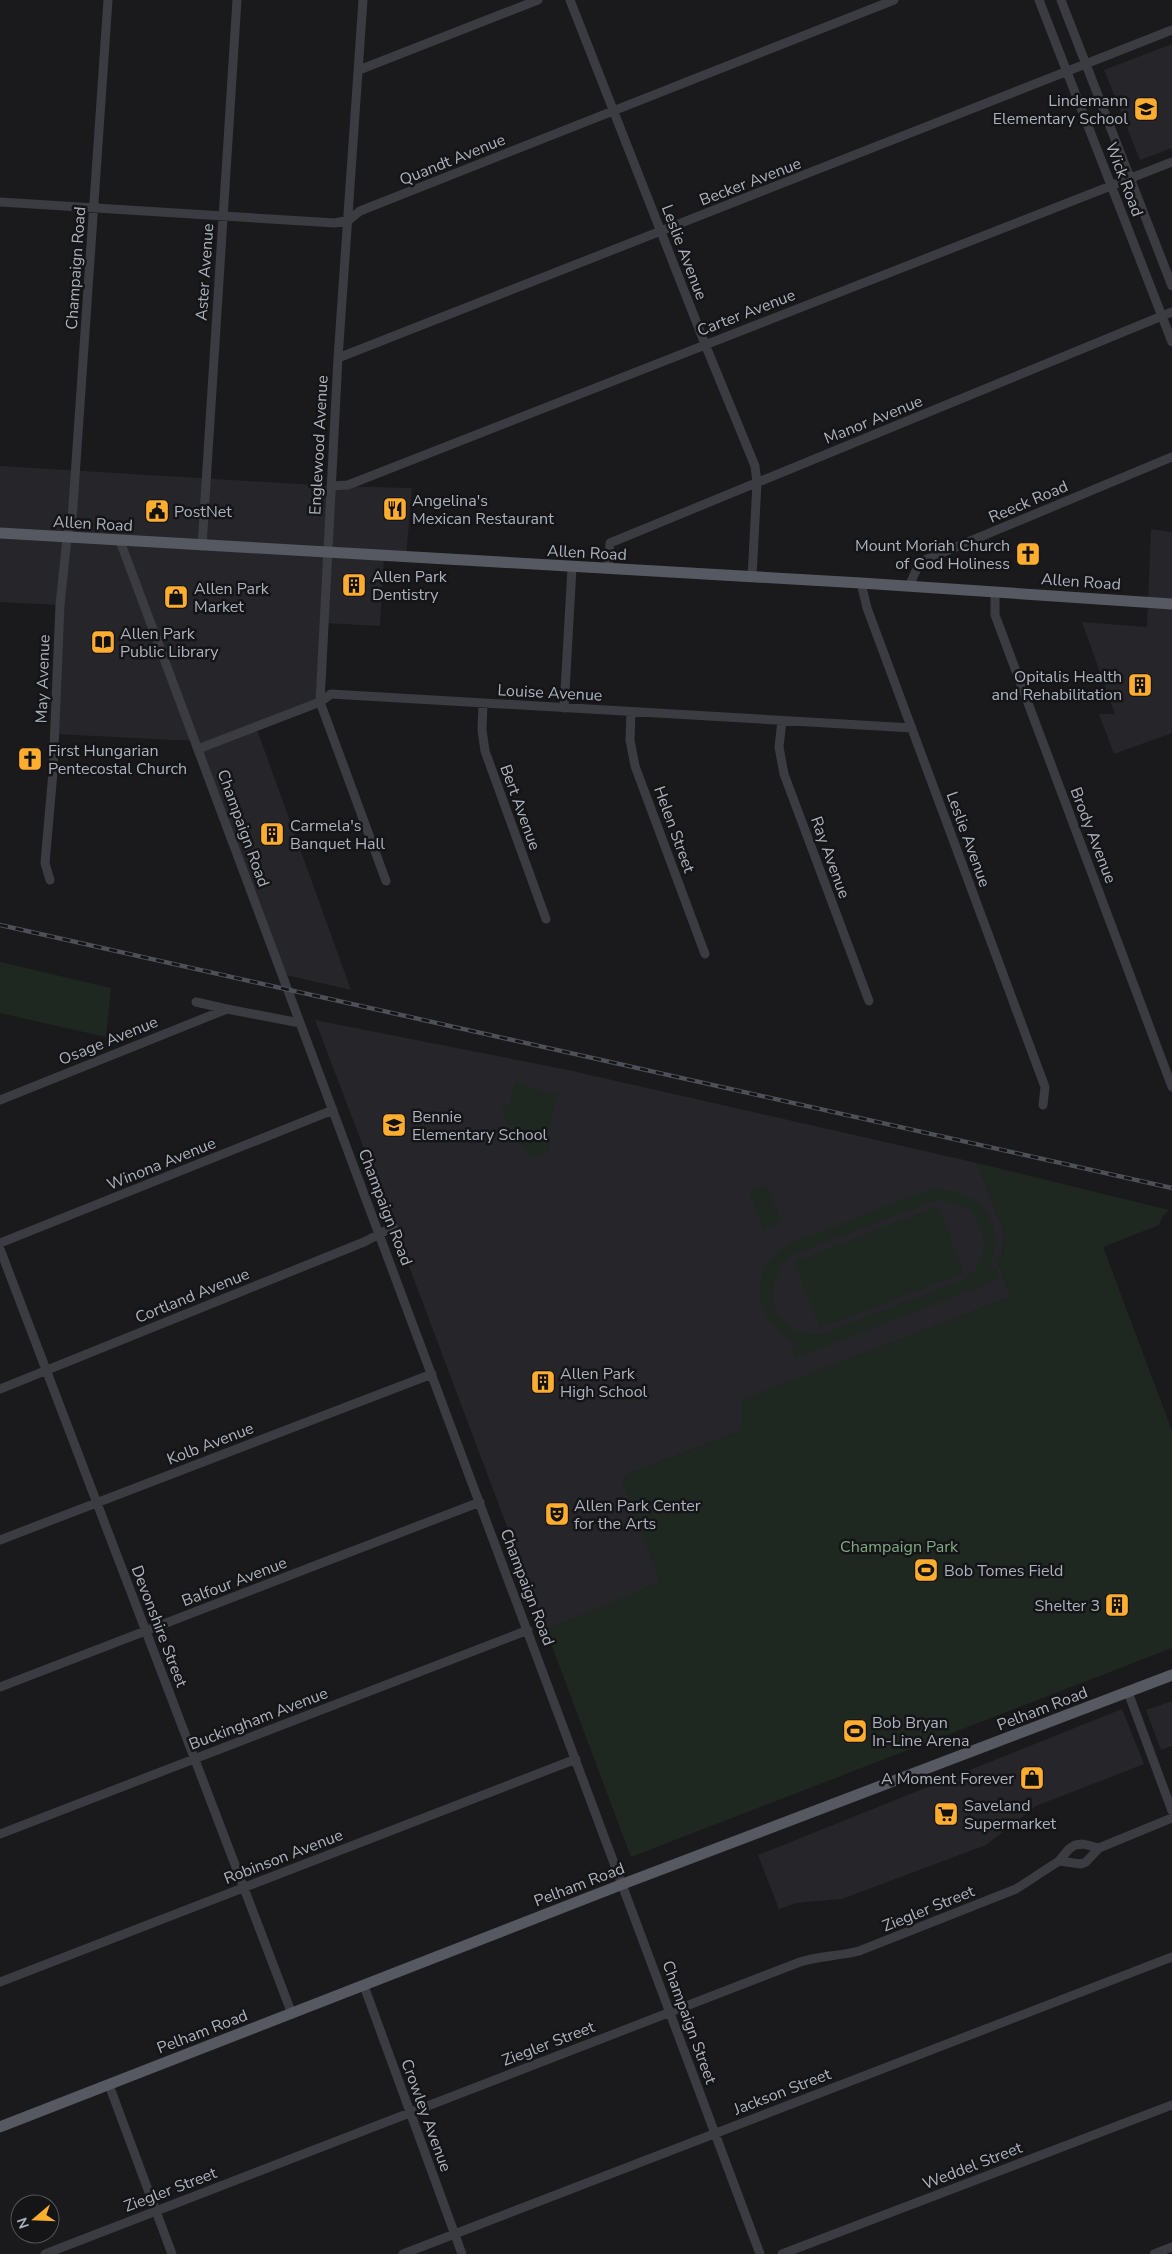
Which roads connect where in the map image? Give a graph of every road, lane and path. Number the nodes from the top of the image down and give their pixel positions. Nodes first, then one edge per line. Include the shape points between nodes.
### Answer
1 (108, 0) edge
2 (237, 0) edge
3 (363, 0) edge
4 (538, 0) edge
5 (570, 0) edge
6 (894, 0) edge
7 (1039, 0) edge
8 (1061, 0) edge
9 (1172, 30) edge
10 (1086, 65) junction
11 (359, 70) junction
12 (1067, 72) junction
13 (614, 111) junction
14 (1172, 162) edge
15 (1131, 178) junction
16 (1112, 186) junction
17 (0, 202) edge
18 (94, 208) junction
19 (223, 217) junction
20 (349, 220) junction
21 (661, 232) junction
22 (1172, 286) edge
23 (1172, 312) edge
24 (1162, 316) junction
25 (1172, 342) edge
26 (705, 344) junction
27 (338, 358) junction
28 (1172, 457) edge
29 (757, 483) junction
30 (331, 486) junction
31 (0, 533) edge
32 (67, 538) junction
33 (120, 541) junction
34 (202, 546) junction
35 (328, 553) junction
36 (572, 568) junction
37 (608, 569) junction
38 (752, 577) junction
39 (861, 583) junction
40 (909, 586) junction
41 (995, 592) junction
42 (1172, 604) edge
43 (320, 702) junction
44 (483, 703) junction
45 (564, 708) junction
46 (631, 712) junction
47 (782, 721) junction
48 (912, 728) junction
49 (198, 749) junction
50 (50, 880) dead end
51 (386, 880) dead end
52 (546, 919) dead end
53 (705, 954) dead end
54 (869, 1001) dead end
55 (196, 1002) dead end
56 (227, 1009) junction
57 (300, 1023) junction
58 (1172, 1087) edge
59 (0, 1100) edge
60 (1044, 1105) dead end
61 (333, 1110) junction
62 (393, 1227) dead end
63 (380, 1234) junction
64 (0, 1243) edge
65 (0, 1249) edge
66 (47, 1370) junction
67 (432, 1374) junction
68 (0, 1389) edge
69 (97, 1502) junction
70 (480, 1502) junction
71 (0, 1540) edge
72 (528, 1630) junction
73 (146, 1631) junction
74 (1172, 1675) edge
75 (0, 1688) edge
76 (1128, 1692) junction
77 (195, 1758) junction
78 (576, 1759) junction
79 (1172, 1811) edge
80 (1172, 1818) edge
81 (0, 1834) edge
82 (1099, 1848) junction
83 (1059, 1861) junction
84 (623, 1884) junction
85 (243, 1888) junction
86 (1172, 1958) edge
87 (0, 1982) edge
88 (364, 1986) junction
89 (670, 2011) junction
90 (292, 2014) junction
91 (108, 2085) junction
92 (1172, 2105) edge
93 (410, 2112) junction
94 (0, 2127) edge
95 (714, 2133) junction
96 (156, 2211) junction
97 (455, 2234) junction
98 (1172, 2247) edge
99 (44, 2254) edge
100 (172, 2254) edge
101 (403, 2254) edge
102 (462, 2254) edge
103 (760, 2254) edge
104 (782, 2254) edge
105 (1154, 2254) edge

1 - 18 street, Champaign Road
2 - 19 street, Aster Avenue
3 - 11 street, Englewood Avenue
4 - 11 street
5 - 13 street, Leslie Avenue
6 - 13 street, Quandt Avenue
7 - 12 street, Wick Road
8 - 10 street, Wick Road
9 - 10 street, Becker Avenue
10 - 12 street, Becker Avenue
10 - 15 street, Wick Road
11 - 20 street, Englewood Avenue
12 - 16 street, Wick Road
12 - 21 street, Becker Avenue
13 - 20 street, Quandt Avenue via 360,211
13 - 21 street, Leslie Avenue
14 - 15 street, Carter Avenue
15 - 16 street, Carter Avenue
15 - 22 street, Wick Road
16 - 24 street, Wick Road
16 - 26 street, Carter Avenue
17 - 18 street, Quandt Avenue
18 - 19 street, Quandt Avenue
18 - 32 street, Champaign Road via 72,520
19 - 20 street, Quandt Avenue via 335,223
19 - 34 street, Aster Avenue
20 - 27 street, Englewood Avenue
21 - 26 street, Leslie Avenue
21 - 27 street, Becker Avenue
23 - 24 street, Manor Avenue
24 - 25 street, Wick Road
24 - 29 street, Manor Avenue
26 - 29 street, Leslie Avenue via 754,466
26 - 30 street, Carter Avenue via 348,485
27 - 30 street, Englewood Avenue
28 - 40 street, Reeck Road via 920,562
29 - 37 street, Manor Avenue via 610,543
29 - 38 street, Leslie Avenue
30 - 35 street, Englewood Avenue
31 - 32 main road, Allen Road
32 - 33 main road, Allen Road
32 - 50 street, May Avenue via 45,863
33 - 34 main road, Allen Road
33 - 49 street, Champaign Road
34 - 35 main road, Allen Road
35 - 36 main road, Allen Road
35 - 43 street, Englewood Avenue
36 - 37 main road, Allen Road
36 - 45 street
37 - 38 main road, Allen Road
38 - 39 main road, Allen Road
39 - 40 main road, Allen Road
39 - 48 street, Leslie Avenue via 867,608
40 - 41 main road, Allen Road
41 - 42 main road, Allen Road
41 - 58 street, Brody Avenue via 995,615
43 - 44 street, Louise Avenue via 331,694
43 - 49 street, Louise Avenue
43 - 51 street, Englewood Avenue
44 - 45 street, Louise Avenue
44 - 52 street, Bert Avenue via 485,751
45 - 46 street, Louise Avenue
46 - 47 street, Louise Avenue
46 - 53 street, Helen Street via 630,740 635,766
47 - 48 street, Louise Avenue
47 - 54 street, Ray Avenue via 779,747 784,774
48 - 60 street, Leslie Avenue via 1045,1087
49 - 57 street, Champaign Road
55 - 56 street
56 - 57 street
56 - 59 street, Osage Avenue
57 - 61 street, Champaign Road
61 - 63 street, Champaign Road
61 - 64 street, Winona Avenue
62 - 63 street, Cortland Avenue
63 - 66 street, Cortland Avenue
63 - 67 street, Champaign Road
65 - 66 street, Devonshire Street
66 - 68 street, Cortland Avenue
66 - 69 street, Devonshire Street
67 - 69 street, Kolb Avenue
67 - 70 street, Champaign Road
69 - 71 street, Kolb Avenue
69 - 73 street, Devonshire Street
70 - 72 street, Champaign Road
70 - 73 street, Balfour Avenue
72 - 77 street, Buckingham Avenue
72 - 78 street, Champaign Road
73 - 75 street, Balfour Avenue
73 - 77 street, Devonshire Street
74 - 76 main road, Pelham Road
76 - 79 street
76 - 84 main road, Pelham Road
77 - 81 street, Buckingham Avenue
77 - 85 street, Devonshire Street
78 - 84 street, Champaign Road
78 - 85 street, Robinson Avenue
80 - 82 street, Ziegler Street
82 - 83 street, Ziegler Street via 1081,1864
82 - 83 street, Ziegler Street via 1083,1844 1075,1846
83 - 89 street, Ziegler Street via 1016,1889 859,1951 800,1962
84 - 88 main road, Pelham Road
84 - 89 street, Champaign Street
85 - 87 street, Robinson Avenue
85 - 90 street, Devonshire Street
86 - 95 street, Jackson Street
88 - 90 main road, Pelham Road
88 - 93 street, Crowley Avenue
89 - 93 street, Ziegler Street
89 - 95 street, Champaign Street
90 - 91 main road, Pelham Road
91 - 94 main road, Pelham Road
91 - 96 street
92 - 104 street, Weddel Street
93 - 96 street, Ziegler Street
93 - 97 street, Crowley Avenue
95 - 97 street, Jackson Street
95 - 103 street, Champaign Street
96 - 99 street, Ziegler Street
96 - 100 street
97 - 101 street, Jackson Street
97 - 102 street, Crowley Avenue
98 - 105 street

